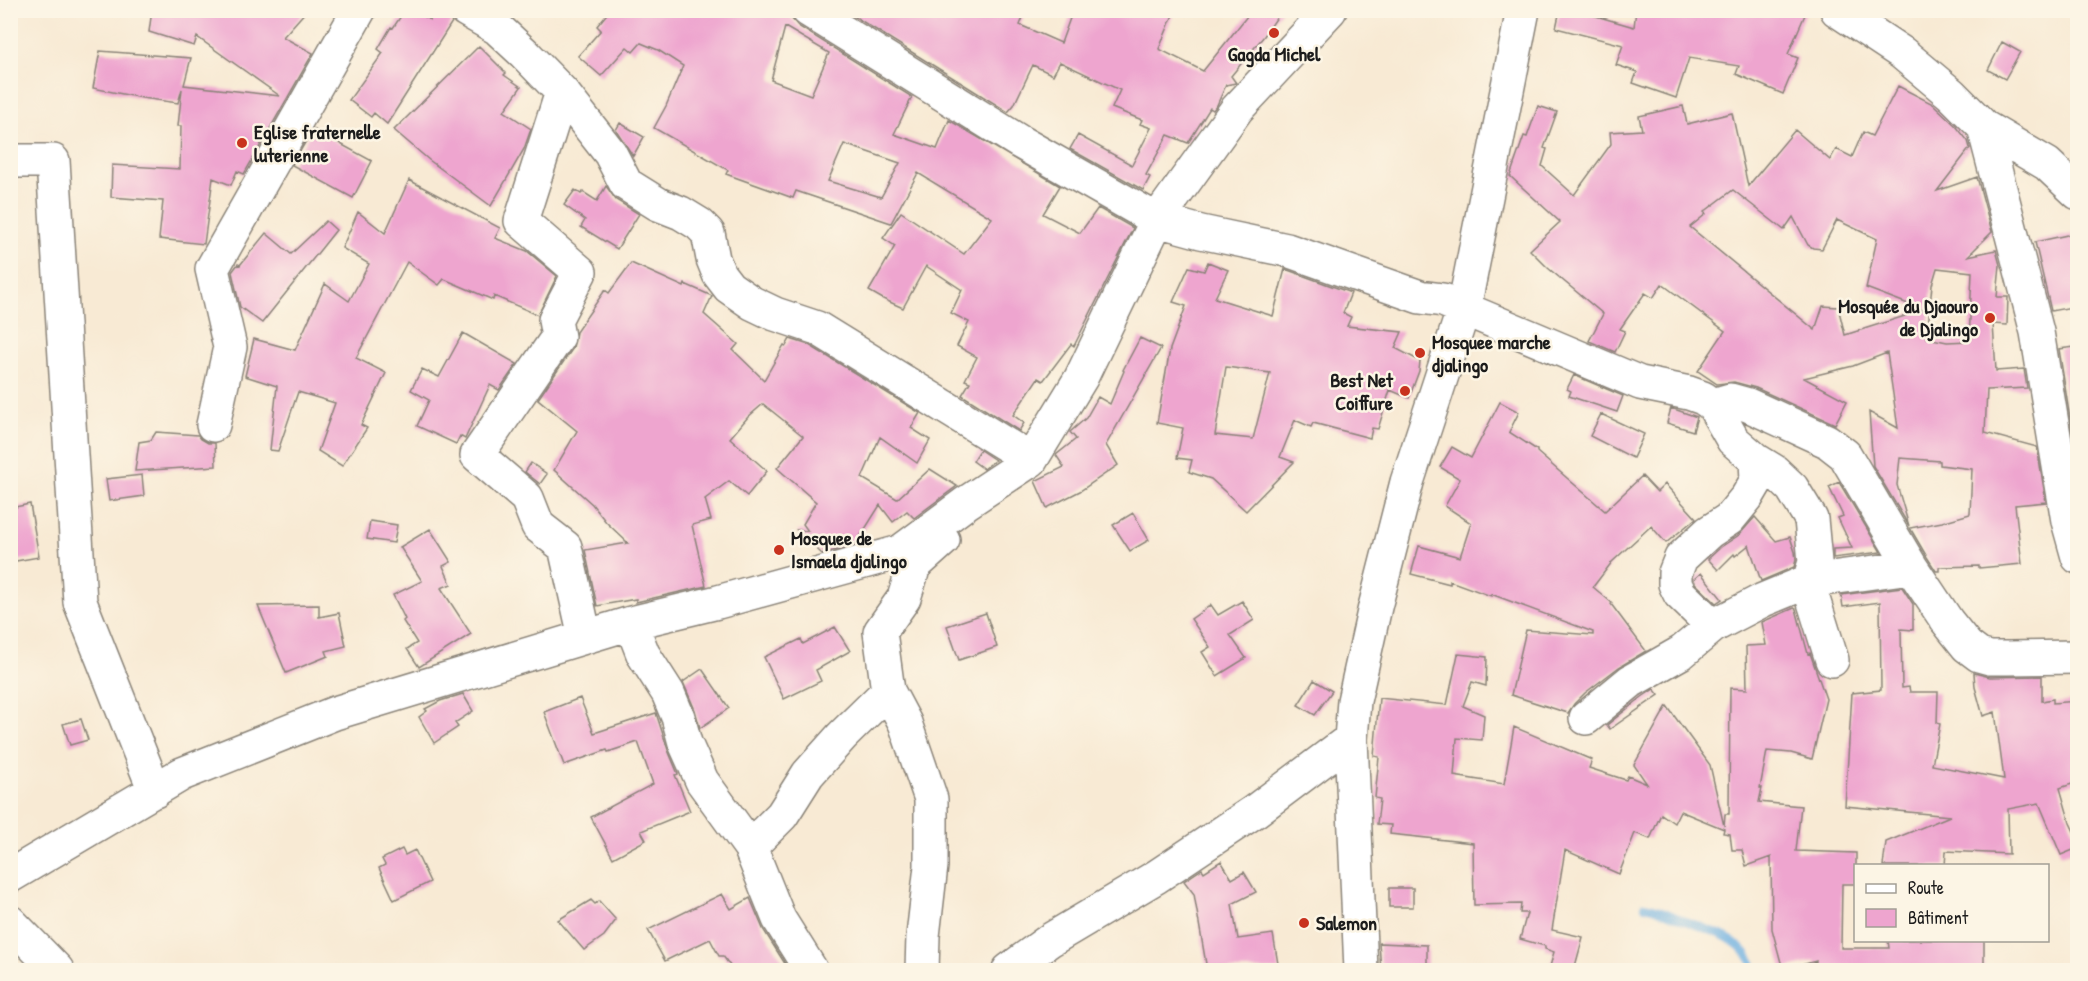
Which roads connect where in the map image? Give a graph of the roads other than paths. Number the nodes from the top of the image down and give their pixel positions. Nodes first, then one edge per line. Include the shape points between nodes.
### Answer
1 (359, 10) edge
2 (466, 10) edge
3 (808, 10) edge
4 (1330, 10) edge
5 (1523, 10) edge
6 (1836, 10) edge
7 (562, 92) junction
8 (1984, 127) junction
9 (10, 161) edge
10 (2078, 193) edge
11 (1157, 220) junction
12 (1464, 308) junction
13 (1713, 405) junction
14 (213, 425) dead end
15 (1031, 460) junction
16 (1756, 460) junction
17 (966, 503) junction
18 (2078, 557) edge
19 (1911, 567) junction
20 (1809, 581) junction
21 (631, 623) junction
22 (1713, 626) junction
23 (585, 637) junction
24 (2078, 657) edge
25 (1832, 660) dead end
26 (888, 691) junction
27 (1586, 718) dead end
28 (1351, 739) junction
29 (155, 791) junction
30 (750, 848) junction
31 (10, 876) edge
32 (10, 922) edge
33 (57, 970) edge
34 (811, 970) edge
35 (922, 970) edge
36 (1009, 970) edge
37 (1359, 970) edge

1 - 14 street via 212,269 230,347
2 - 7 street via 496,28
3 - 11 street via 1020,142
4 - 11 street via 1238,109
5 - 12 street
6 - 8 street via 1902,53
7 - 15 street via 610,153 626,184 681,213 708,233 716,266 729,287 775,314 817,328
7 - 23 street via 521,221 580,272 555,320 558,337 477,454 527,498 538,526 565,547
8 - 10 street via 2046,164
8 - 18 street via 2037,332 2068,521
9 - 29 street via 53,162 80,602
11 - 12 street via 1287,250 1420,297
11 - 15 street via 1082,378
12 - 13 street via 1640,383 1689,393
12 - 28 street via 1407,482 1354,701
13 - 16 street via 1733,440
13 - 19 street via 1730,400 1748,405 1827,441 1845,456
15 - 17 street
16 - 20 street via 1792,488 1811,519 1815,561
16 - 22 street via 1757,480 1747,497 1729,519 1681,558 1676,573 1675,584 1680,594
17 - 21 street via 900,552
17 - 26 street via 945,539 914,566 904,598 880,632
19 - 20 street
19 - 24 street via 1947,621 1979,655
20 - 22 street
20 - 25 street
21 - 23 street
21 - 30 street via 668,693 702,781
22 - 27 street via 1682,652 1631,681
23 - 29 street via 336,712 182,774
26 - 30 street via 808,774 782,815
26 - 35 street via 905,723 931,799 931,866
28 - 36 street via 1255,811
28 - 37 street
29 - 31 street
30 - 34 street via 779,919
32 - 33 street

